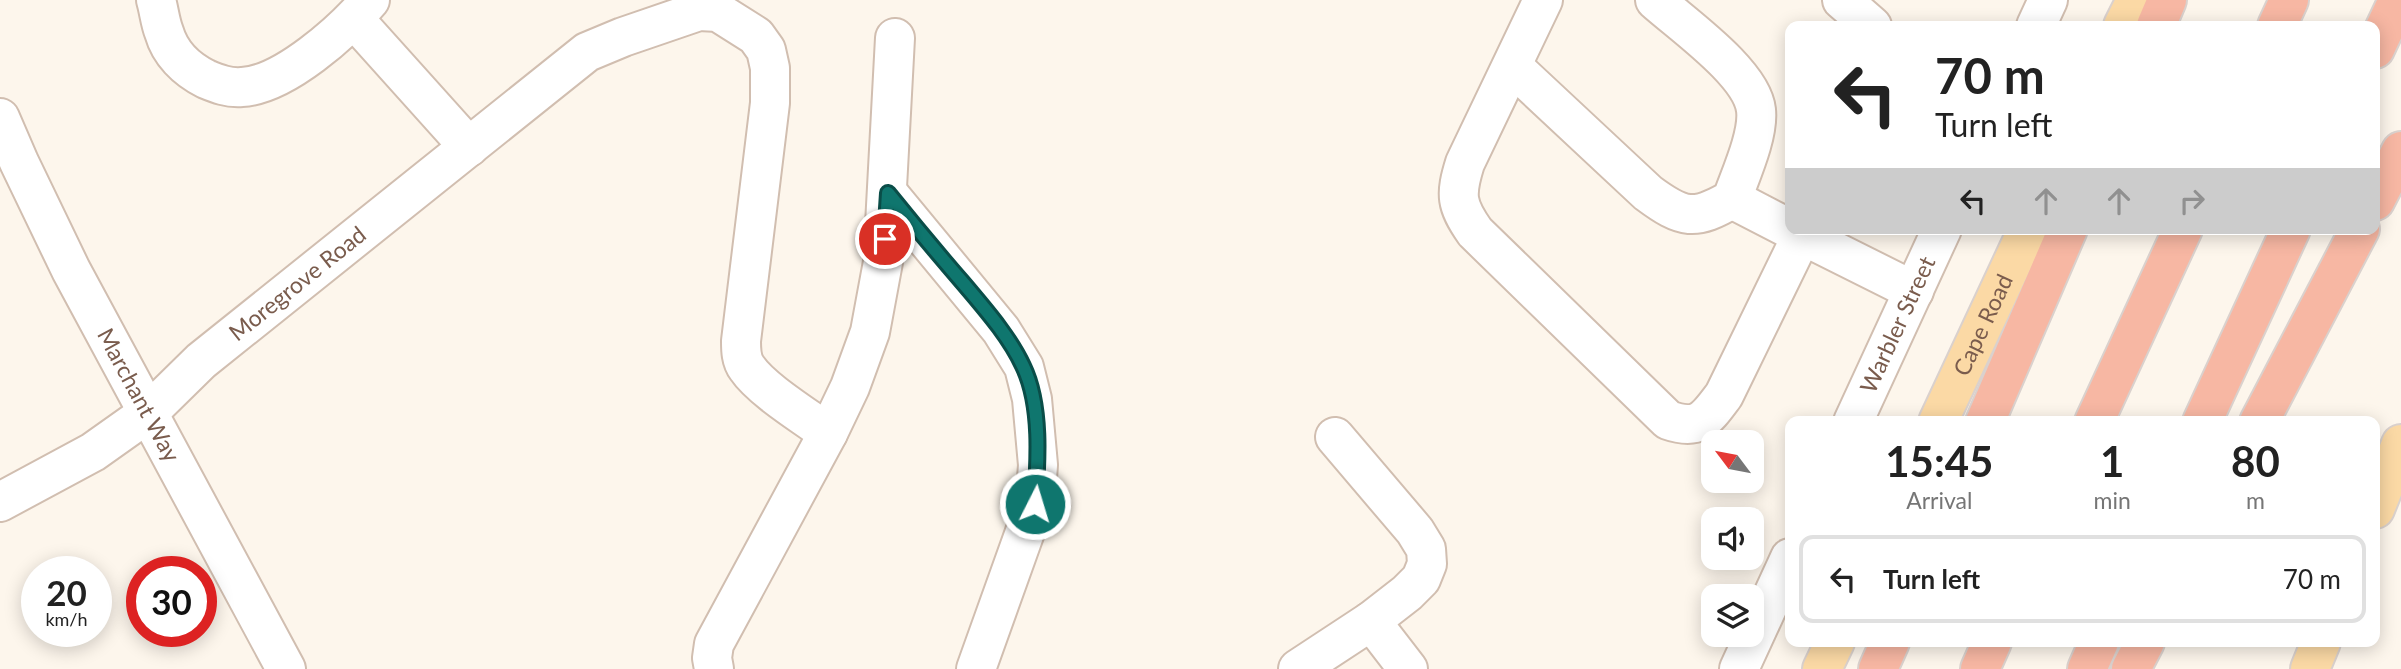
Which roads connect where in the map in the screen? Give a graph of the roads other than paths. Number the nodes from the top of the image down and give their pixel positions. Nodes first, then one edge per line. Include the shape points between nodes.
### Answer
1 (156, 0) edge
2 (1543, 0) edge
3 (1655, 0) edge
4 (1842, 0) edge
5 (2048, 0) edge
6 (2136, 0) edge
7 (2167, 0) edge
8 (2289, 0) edge
9 (2398, 0) edge
10 (362, 9) edge
11 (1866, 21) edge
12 (2038, 21) edge
13 (2126, 21) edge
14 (2158, 21) edge
15 (2279, 21) edge
16 (895, 38) dead end
17 (2380, 38) edge
18 (1512, 66) junction
19 (0, 118) edge
20 (469, 147) junction
21 (2401, 151) edge
22 (2380, 191) edge
23 (888, 193) junction
24 (1732, 200) junction
25 (1785, 226) edge
26 (1793, 235) edge
27 (1803, 235) edge
28 (1939, 235) edge
29 (2025, 235) edge
30 (2065, 235) edge
31 (2180, 235) edge
32 (2288, 235) edge
33 (2357, 235) edge
34 (1914, 291) junction
35 (148, 413) junction
36 (1856, 416) edge
37 (1941, 416) edge
38 (1988, 416) edge
39 (2097, 416) edge
40 (2205, 416) edge
41 (2262, 416) edge
42 (828, 433) junction
43 (1335, 436) dead end
44 (2401, 444) edge
45 (2380, 496) edge
46 (0, 502) edge
47 (1785, 569) edge
48 (1371, 621) junction
49 (1833, 647) edge
50 (1888, 647) edge
51 (1990, 647) edge
52 (2097, 647) edge
53 (2143, 647) edge
54 (2319, 647) edge
55 (286, 669) edge
56 (714, 669) edge
57 (976, 669) edge
58 (1298, 669) edge
59 (1408, 669) edge
60 (1739, 669) edge
61 (1822, 669) edge
62 (1878, 669) edge
63 (1980, 669) edge
64 (2087, 669) edge
65 (2132, 669) edge
66 (2310, 669) edge

1 - 10 street via 164,34 193,73 222,86 244,88 289,69 329,42
2 - 18 street
3 - 24 street via 1750,89 1757,111
4 - 11 street
5 - 12 street
6 - 13 main road
7 - 14 highway
8 - 15 highway
9 - 17 highway
10 - 20 street
16 - 23 street
18 - 24 street via 1668,208 1708,214
18 - 26 street via 1465,163 1458,187 1463,216 1668,420 1697,424 1724,396
19 - 35 street, Marchant Way via 71,271
20 - 35 street, Moregrove Road via 201,361
20 - 42 street, Moregrove Road via 587,52 623,37 699,11 718,12 756,36 766,50 770,68 770,103 741,355 761,384
21 - 22 highway
23 - 42 street via 883,262 870,332
23 - 57 street via 1001,330 1024,367 1032,399 1038,466 1035,504
24 - 25 street
27 - 34 street
28 - 34 street, Warbler Street
29 - 37 main road, Cape Road
30 - 38 highway
31 - 39 highway
32 - 40 highway
33 - 41 highway
34 - 36 street, Warbler Street
35 - 46 street, Moregrove Road via 93,452
35 - 55 street, Marchant Way
42 - 56 street via 713,644
43 - 48 street via 1426,549 1421,579
44 - 45 main road
47 - 60 street
48 - 58 street
48 - 59 street
49 - 61 main road
50 - 62 highway
51 - 63 highway
52 - 64 highway
53 - 65 highway
54 - 66 main road

